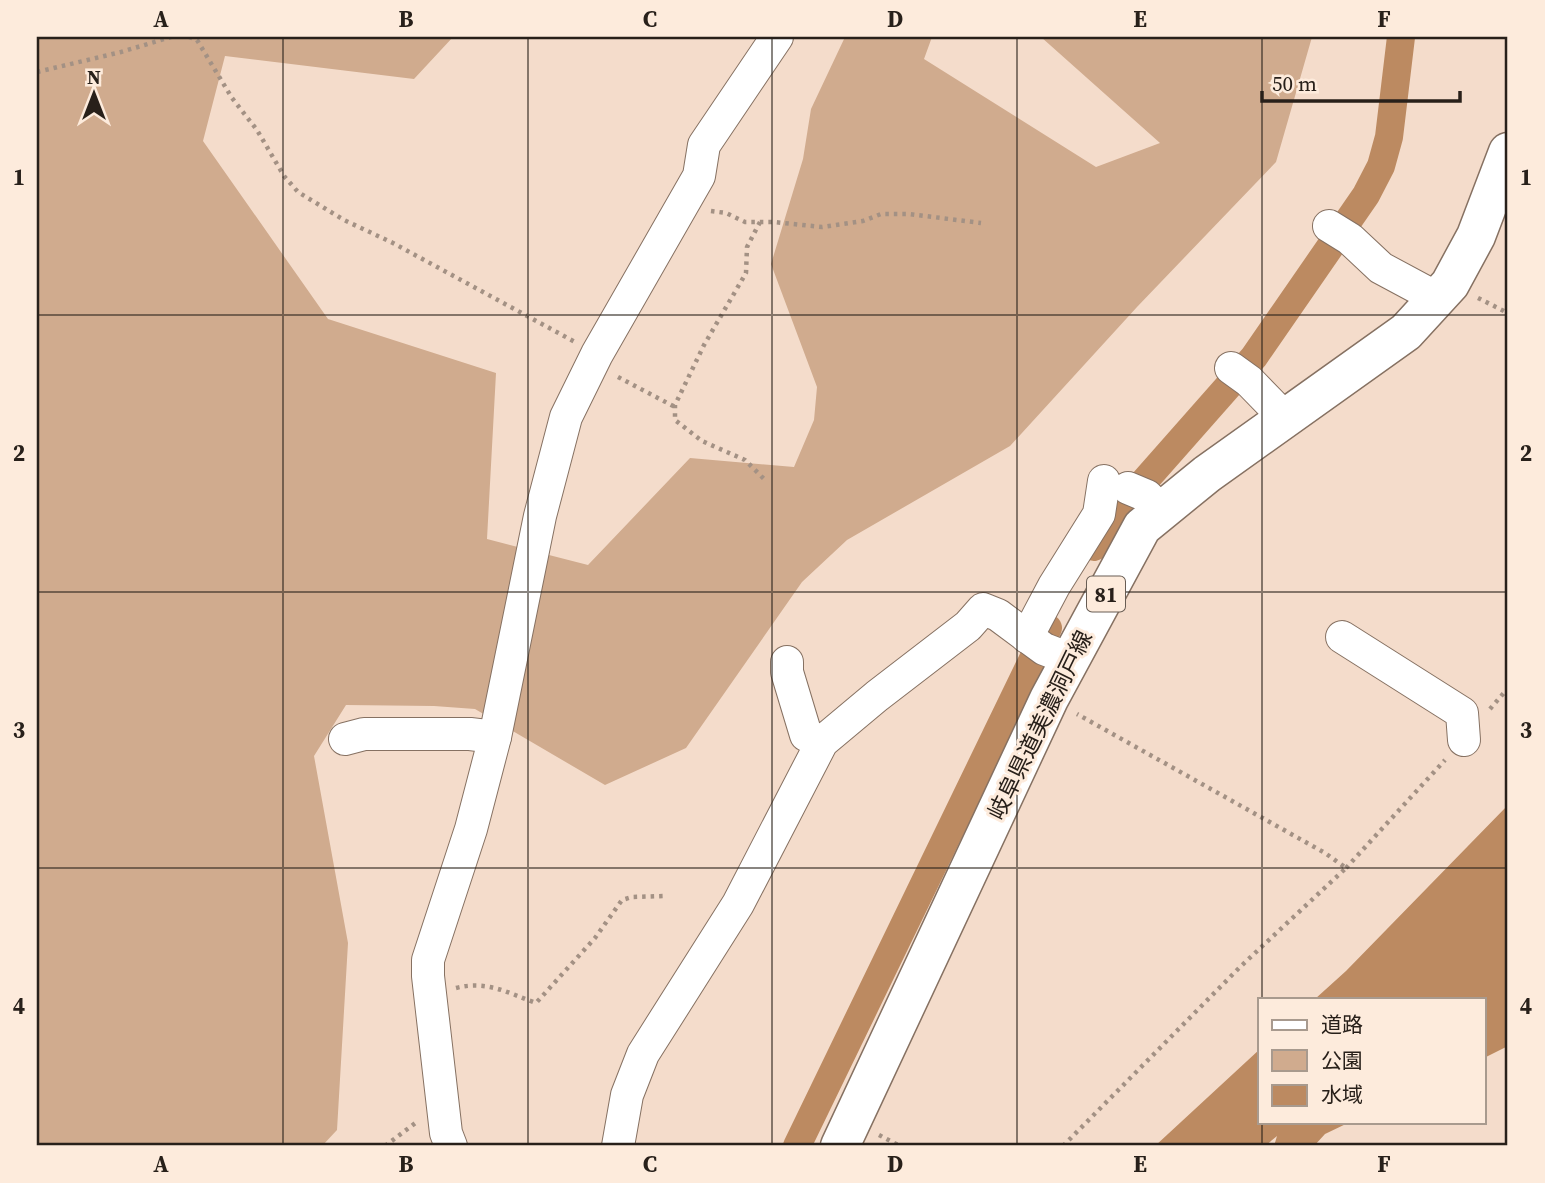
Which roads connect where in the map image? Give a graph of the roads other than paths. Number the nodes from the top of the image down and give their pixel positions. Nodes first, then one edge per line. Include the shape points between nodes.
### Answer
1 (777, 37) edge
2 (1508, 152) edge
3 (1340, 232) dead end
4 (1437, 298) junction
5 (1240, 374) dead end
6 (1285, 418) junction
7 (1135, 494) junction
8 (1342, 637) dead end
9 (1047, 649) junction
10 (787, 662) dead end
11 (495, 737) junction
12 (345, 739) dead end
13 (1464, 740) road end
14 (822, 742) junction
15 (451, 1146) edge
16 (618, 1146) edge
17 (840, 1146) edge

1 - 11 street via 704,145 699,176 594,358 566,417 540,516
2 - 4 main road, 岐阜県道美濃洞戸線 / 81 via 1476,236 1450,284
3 - 4 street via 1381,268
4 - 6 main road, 岐阜県道美濃洞戸線 / 81 via 1406,332
5 - 6 street
6 - 7 main road, 岐阜県道美濃洞戸線 / 81 via 1207,474
7 - 9 main road, 岐阜県道美濃洞戸線 / 81 via 1142,527
7 - 9 street via 1099,514 1054,586
8 - 13 street via 1462,713
9 - 14 street via 983,609 968,626
9 - 17 main road, 岐阜県道美濃洞戸線 / 81 via 1049,699
10 - 14 street via 806,735
11 - 12 street via 363,734
11 - 15 street via 428,960 442,1108
14 - 16 street via 738,904 643,1054 627,1095

